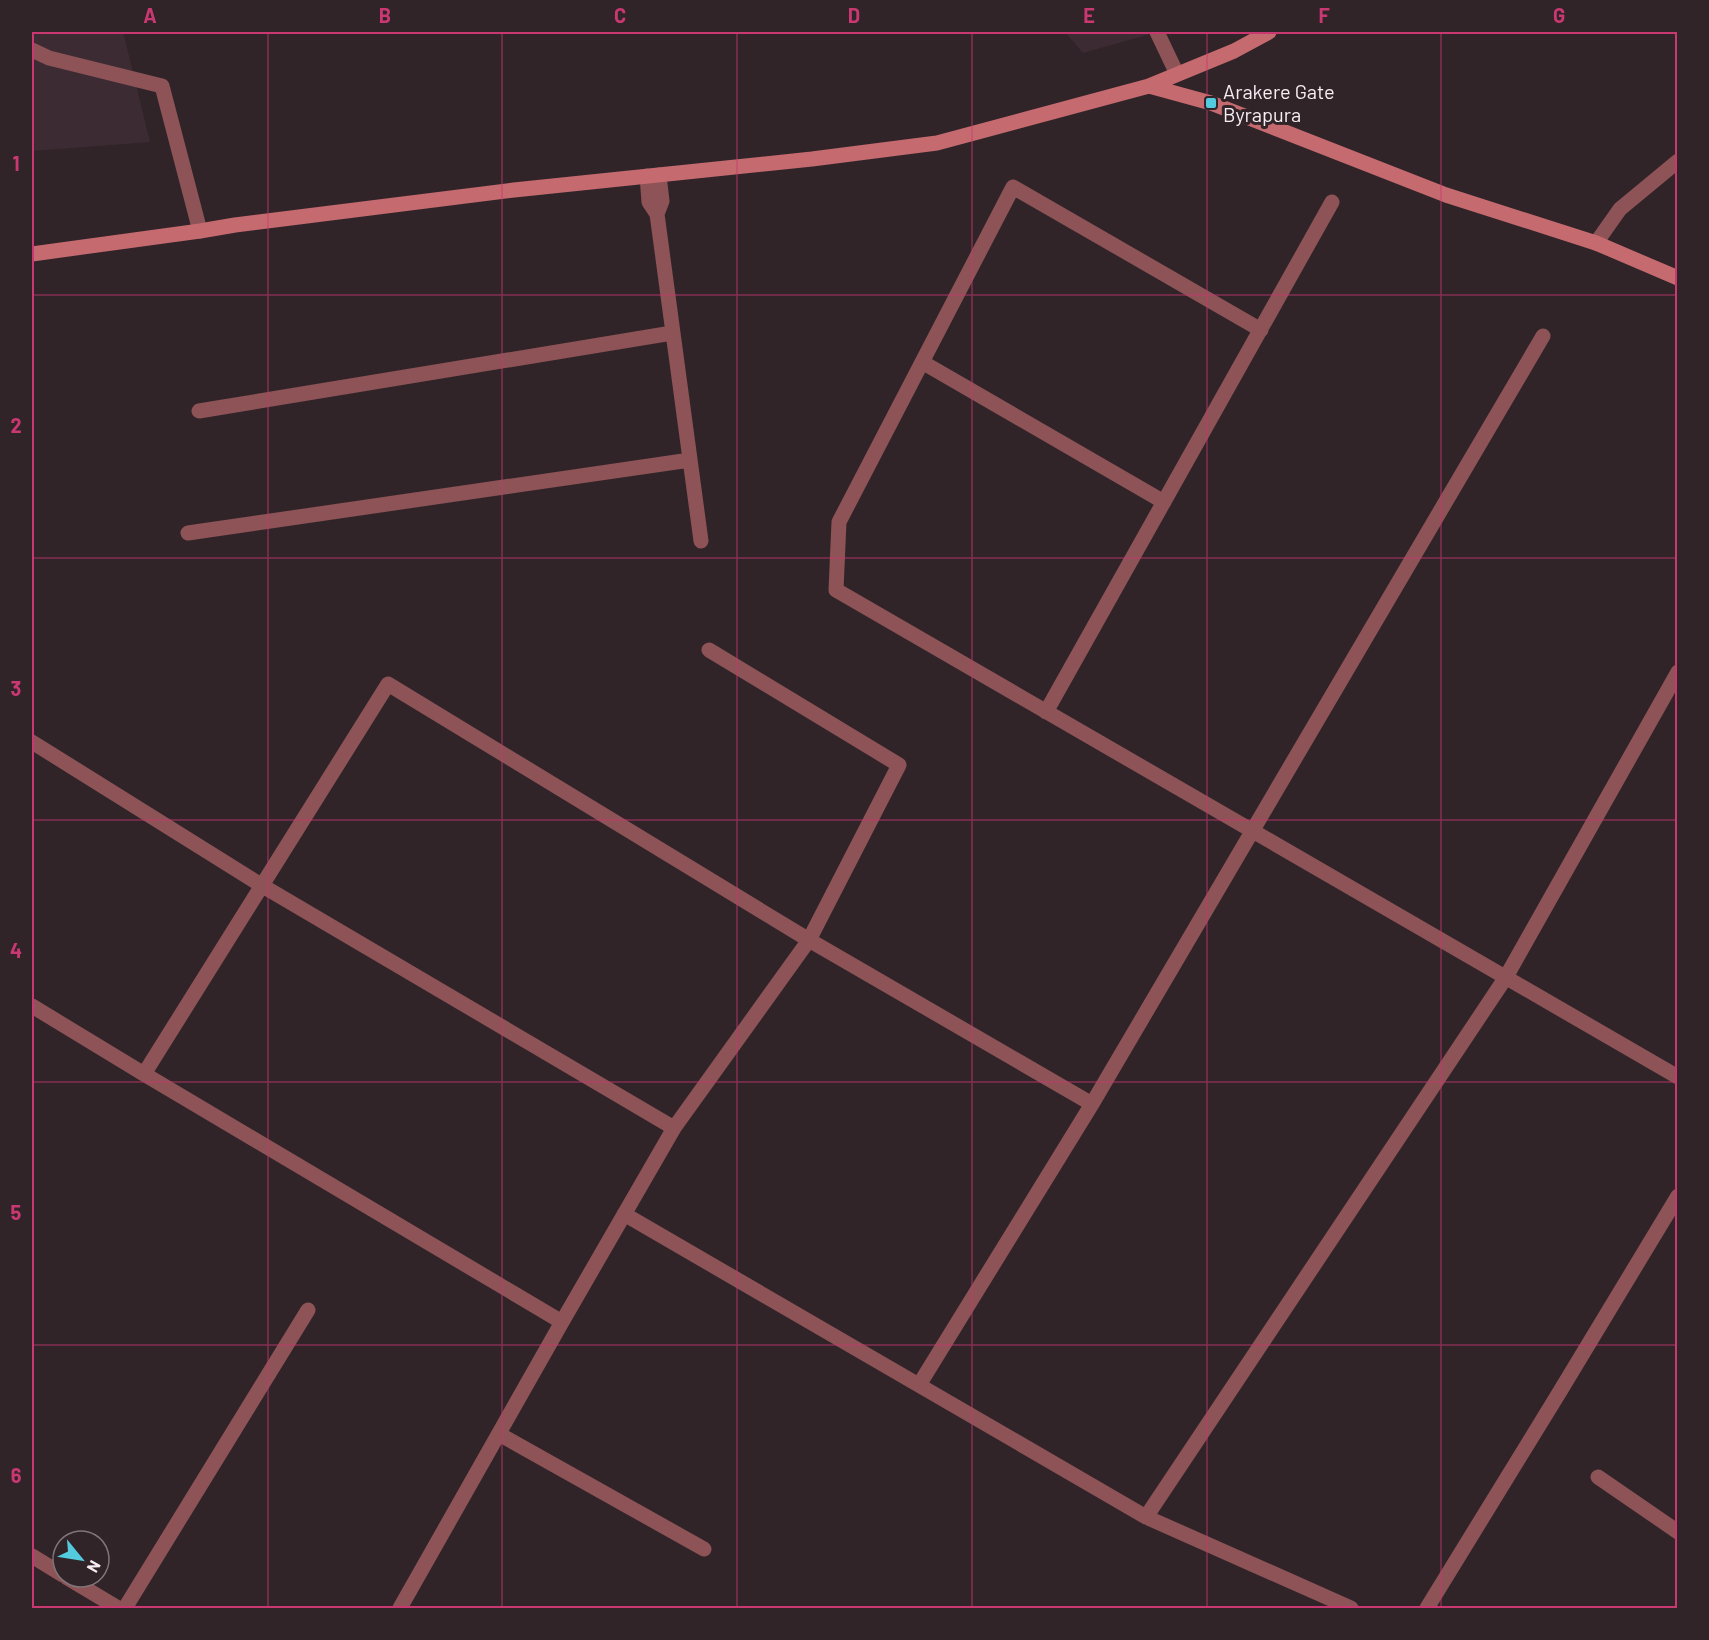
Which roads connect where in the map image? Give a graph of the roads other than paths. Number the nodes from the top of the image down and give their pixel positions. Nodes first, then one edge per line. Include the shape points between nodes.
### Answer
1 (1157, 32) edge
2 (1269, 32) edge
3 (32, 50) edge
4 (1177, 74) junction
5 (1149, 87) junction
6 (1677, 161) edge
7 (653, 176) junction
8 (1332, 202) dead end
9 (200, 231) junction
10 (1596, 243) junction
11 (32, 254) edge
12 (1677, 278) edge
13 (1261, 330) junction
14 (672, 333) junction
15 (1543, 336) dead end
16 (922, 362) junction
17 (199, 411) dead end
18 (690, 460) junction
19 (1164, 502) junction
20 (188, 533) dead end
21 (701, 541) dead end
22 (709, 650) dead end
23 (1677, 672) edge
24 (1046, 711) junction
25 (32, 742) edge
26 (1253, 831) junction
27 (261, 885) junction
28 (809, 940) junction
29 (1506, 977) junction
30 (32, 1006) edge
31 (144, 1074) junction
32 (1677, 1077) edge
33 (1092, 1104) junction
34 (674, 1128) junction
35 (1677, 1196) edge
36 (624, 1214) junction
37 (308, 1310) dead end
38 (562, 1322) junction
39 (919, 1385) junction
40 (499, 1434) junction
41 (1598, 1477) dead end
42 (1146, 1516) junction
43 (1677, 1532) edge
44 (704, 1549) dead end
45 (32, 1556) edge
46 (51, 1568) edge
47 (87, 1589) edge
48 (405, 1607) edge
49 (118, 1608) edge
50 (125, 1608) edge
51 (1351, 1608) edge
52 (1427, 1608) edge

1 - 4 street
2 - 4 street
3 - 9 street via 49,58 162,86
4 - 5 street
5 - 7 street via 937,143
5 - 10 street via 1211,103 1446,195
6 - 10 street via 1620,209
7 - 9 street
7 - 14 street via 662,201 657,214
8 - 13 street
9 - 11 street
10 - 12 street
13 - 16 street via 1012,187
13 - 19 street
14 - 17 street
14 - 18 street
15 - 26 street
16 - 19 street
16 - 24 street via 839,522 836,590
18 - 20 street
18 - 21 street
19 - 24 street
22 - 28 street via 899,765
23 - 29 street
24 - 26 street
25 - 27 street
26 - 29 street
26 - 33 street
27 - 28 street via 388,684
27 - 31 street
27 - 34 street
28 - 33 street
28 - 34 street
29 - 32 street
29 - 42 street
30 - 31 street
31 - 38 street
33 - 39 street
34 - 36 street
35 - 52 street
36 - 38 street
36 - 39 street
37 - 50 street
38 - 40 street
39 - 42 street
40 - 44 street
40 - 48 street
41 - 43 street
42 - 51 street
45 - 46 street
47 - 49 street

